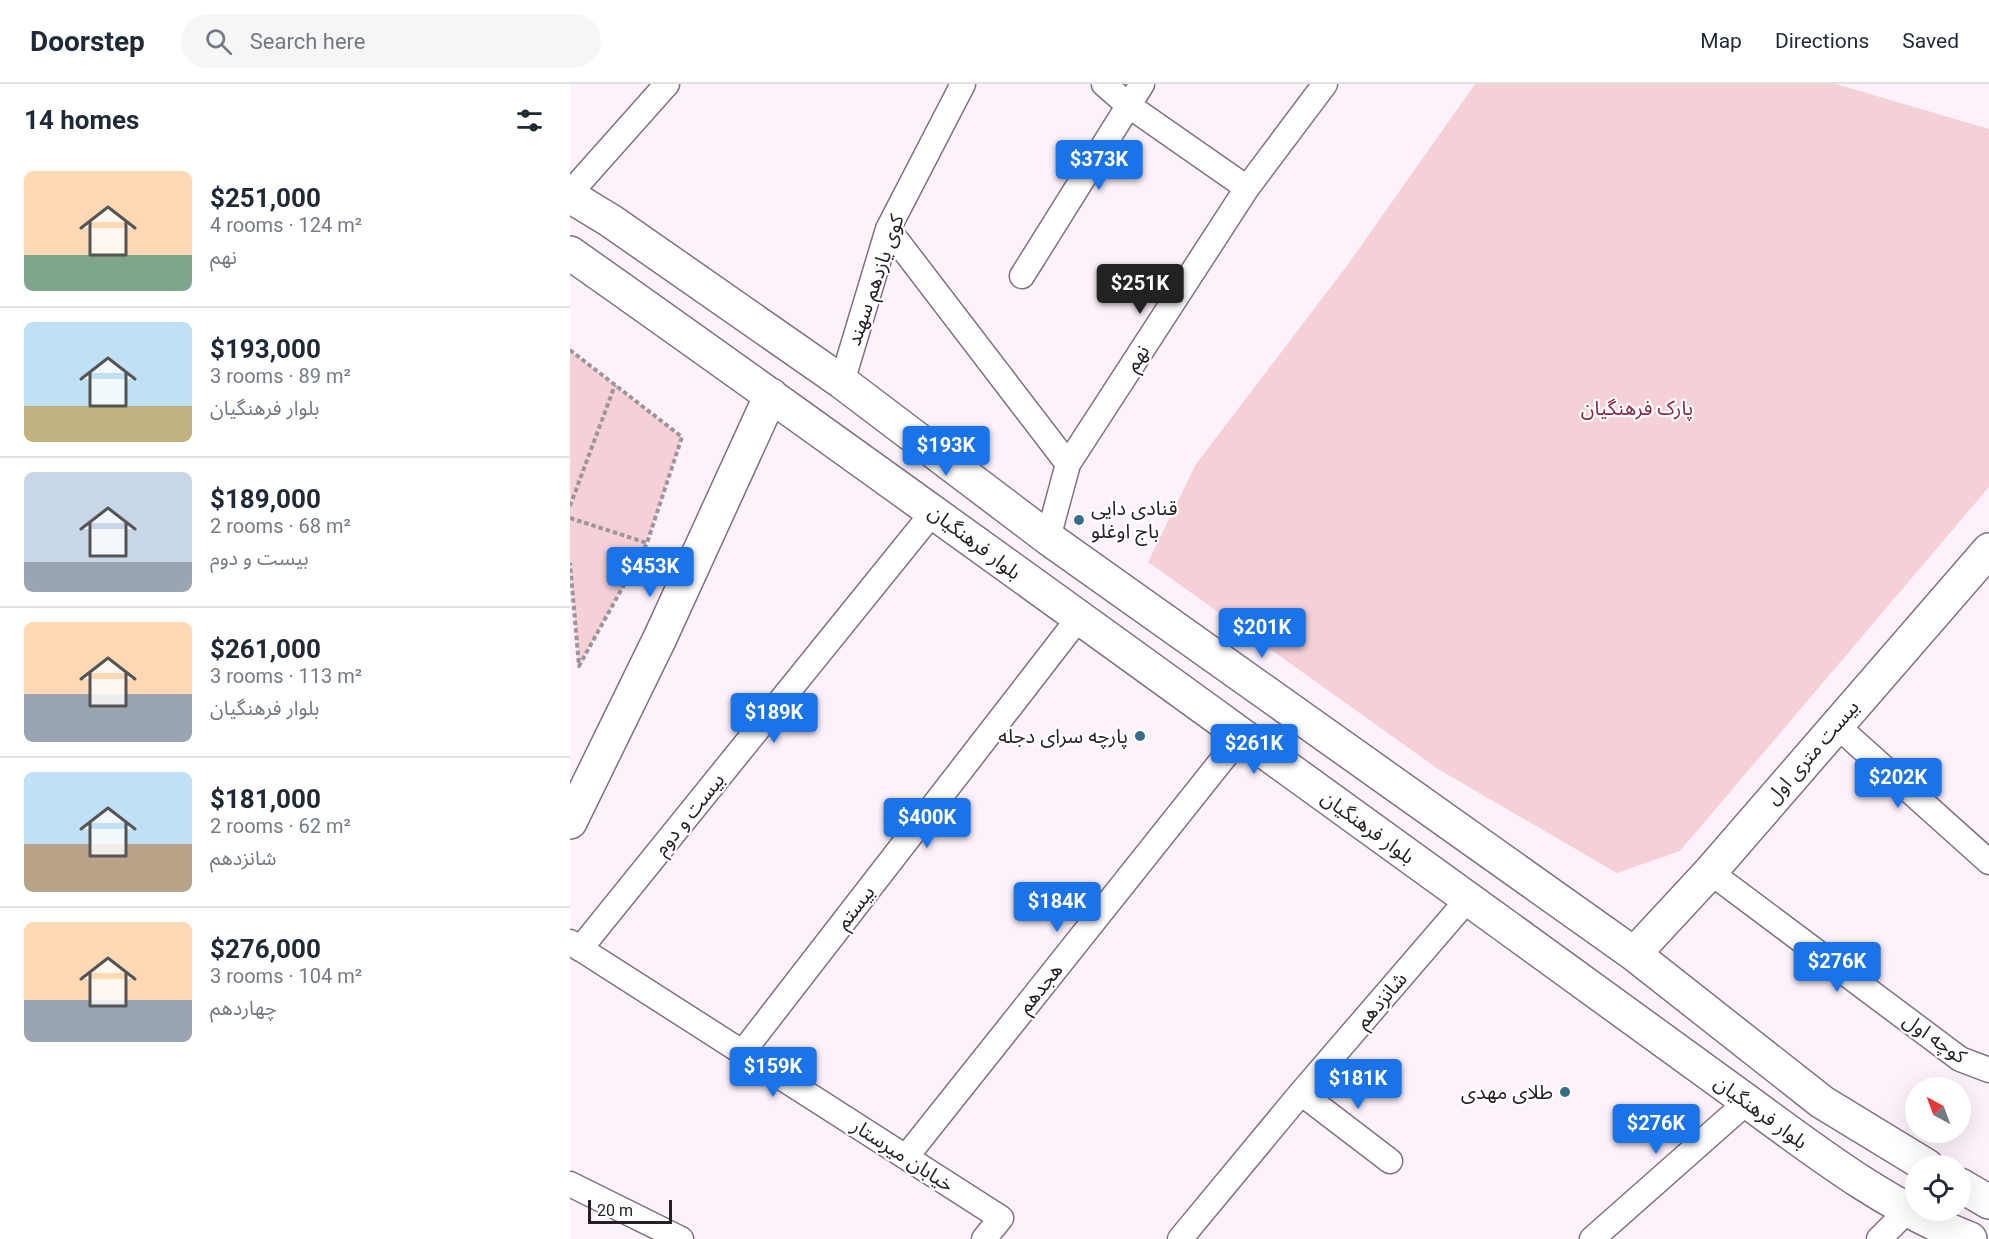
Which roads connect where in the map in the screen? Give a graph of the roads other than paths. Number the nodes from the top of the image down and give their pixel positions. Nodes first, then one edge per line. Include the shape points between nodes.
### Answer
1 (667, 84) edge
2 (963, 84) edge
3 (1104, 84) edge
4 (1142, 84) edge
5 (1325, 84) edge
6 (1128, 105) junction
7 (1247, 188) junction
8 (570, 195) edge
9 (888, 230) junction
10 (570, 253) edge
11 (1022, 276) dead end
12 (842, 382) junction
13 (771, 395) junction
14 (1068, 464) junction
15 (981, 489) junction
16 (934, 511) junction
17 (1048, 538) junction
18 (1989, 550) edge
19 (1078, 619) junction
20 (1835, 724) junction
21 (1242, 735) junction
22 (570, 822) edge
23 (1989, 862) edge
24 (1710, 872) junction
25 (1468, 900) junction
26 (575, 946) edge
27 (1634, 954) junction
28 (742, 1053) junction
29 (1989, 1070) edge
30 (1301, 1093) junction
31 (1747, 1102) junction
32 (1909, 1155) edge
33 (906, 1157) junction
34 (1390, 1161) dead end
35 (570, 1184) edge
36 (1971, 1191) edge
37 (1989, 1202) edge
38 (1905, 1208) edge
39 (1905, 1213) edge
40 (1928, 1221) edge
41 (681, 1239) edge
42 (984, 1239) edge
43 (1180, 1239) edge
44 (1592, 1239) edge
45 (1879, 1239) edge
46 (1970, 1239) edge

1 - 8 street
2 - 9 street, کوی یازدهم سهند
3 - 6 street
4 - 6 street
5 - 7 street, نهم
6 - 7 street
6 - 11 street
7 - 14 street, نهم
8 - 12 main road
9 - 12 street, کوی یازدهم سهند
9 - 14 street
10 - 13 main road, بلوار فرهنگیان
12 - 15 main road
13 - 16 main road, بلوار فرهنگیان
13 - 22 main road via 660,638
14 - 17 street, نهم
15 - 16 main road
15 - 17 main road
16 - 19 main road, بلوار فرهنگیان
16 - 26 street, بیست و دوم
17 - 27 main road
18 - 20 main road, بیست متری اول
19 - 21 main road, بلوار فرهنگیان
19 - 28 street, بیستم
20 - 23 street
20 - 24 main road, بیست متری اول
21 - 25 main road, بلوار فرهنگیان
21 - 33 street, هجدهم
24 - 27 main road, بیست متری اول
24 - 29 street, کوچه اول via 1960,1059
25 - 30 street, شانزدهم
25 - 31 main road, بلوار فرهنگیان
26 - 28 street, خیابان میرستار
27 - 32 main road via 1822,1102
28 - 33 street, خیابان میرستار
30 - 34 street
30 - 43 street, شانزدهم
31 - 38 main road, بلوار فرهنگیان via 1817,1153
31 - 44 street
33 - 42 street, خیابان میرستار via 1001,1218
35 - 41 street
36 - 37 main road
39 - 45 street
40 - 46 main road, بلوار فرهنگیان

